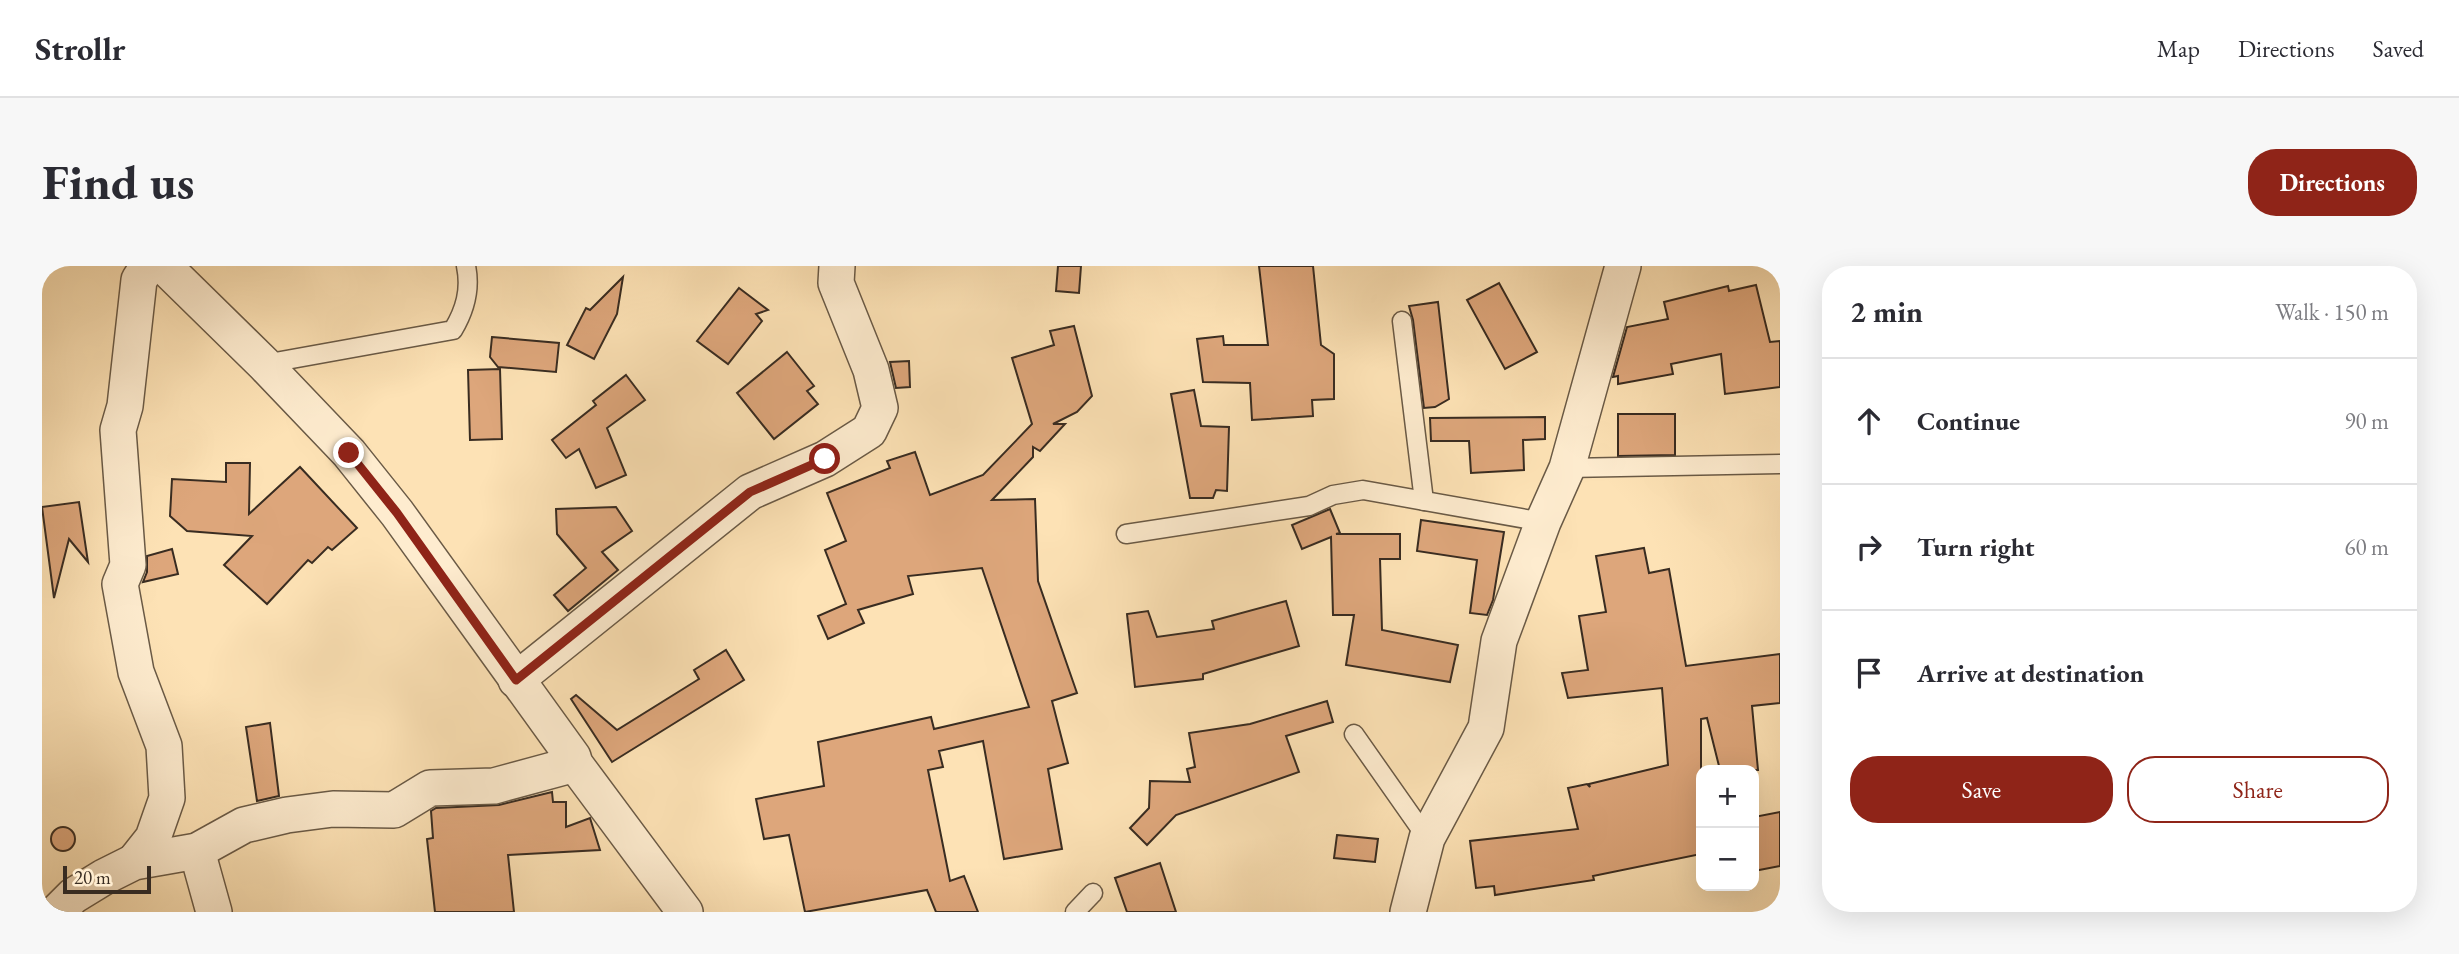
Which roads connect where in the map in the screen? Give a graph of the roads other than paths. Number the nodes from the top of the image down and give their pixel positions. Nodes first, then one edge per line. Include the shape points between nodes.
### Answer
1 (148, 266) edge
2 (164, 266) edge
3 (467, 266) edge
4 (837, 266) edge
5 (1623, 266) edge
6 (1402, 321) dead end
7 (264, 363) junction
8 (1780, 464) edge
9 (1567, 468) junction
10 (1424, 501) junction
11 (1543, 522) junction
12 (1126, 534) dead end
13 (516, 680) junction
14 (1354, 734) dead end
15 (575, 764) junction
16 (1427, 838) junction
17 (197, 850) junction
18 (134, 862) junction
19 (1093, 893) dead end
20 (57, 912) edge
21 (214, 912) edge
22 (685, 912) edge
23 (1075, 912) edge
24 (1408, 912) edge

1 - 18 street via 139,280 125,406 118,430 128,565 120,584 136,672 164,746 167,798 153,838
2 - 7 street
3 - 7 lane via 464,313 453,330
4 - 13 street via 836,283 880,408 869,432 825,459 750,492
5 - 9 street
6 - 10 lane
7 - 13 street via 349,453 397,513
8 - 9 lane
9 - 11 street
10 - 11 lane
10 - 12 lane via 1363,490 1333,495 1309,506
11 - 16 street via 1499,640 1486,728
13 - 15 street
14 - 16 lane
15 - 17 street via 494,786 430,788 394,810 333,809 287,815 244,825
15 - 22 street
16 - 24 street
17 - 18 street
17 - 21 street
18 - 20 street via 73,896
19 - 23 lane

